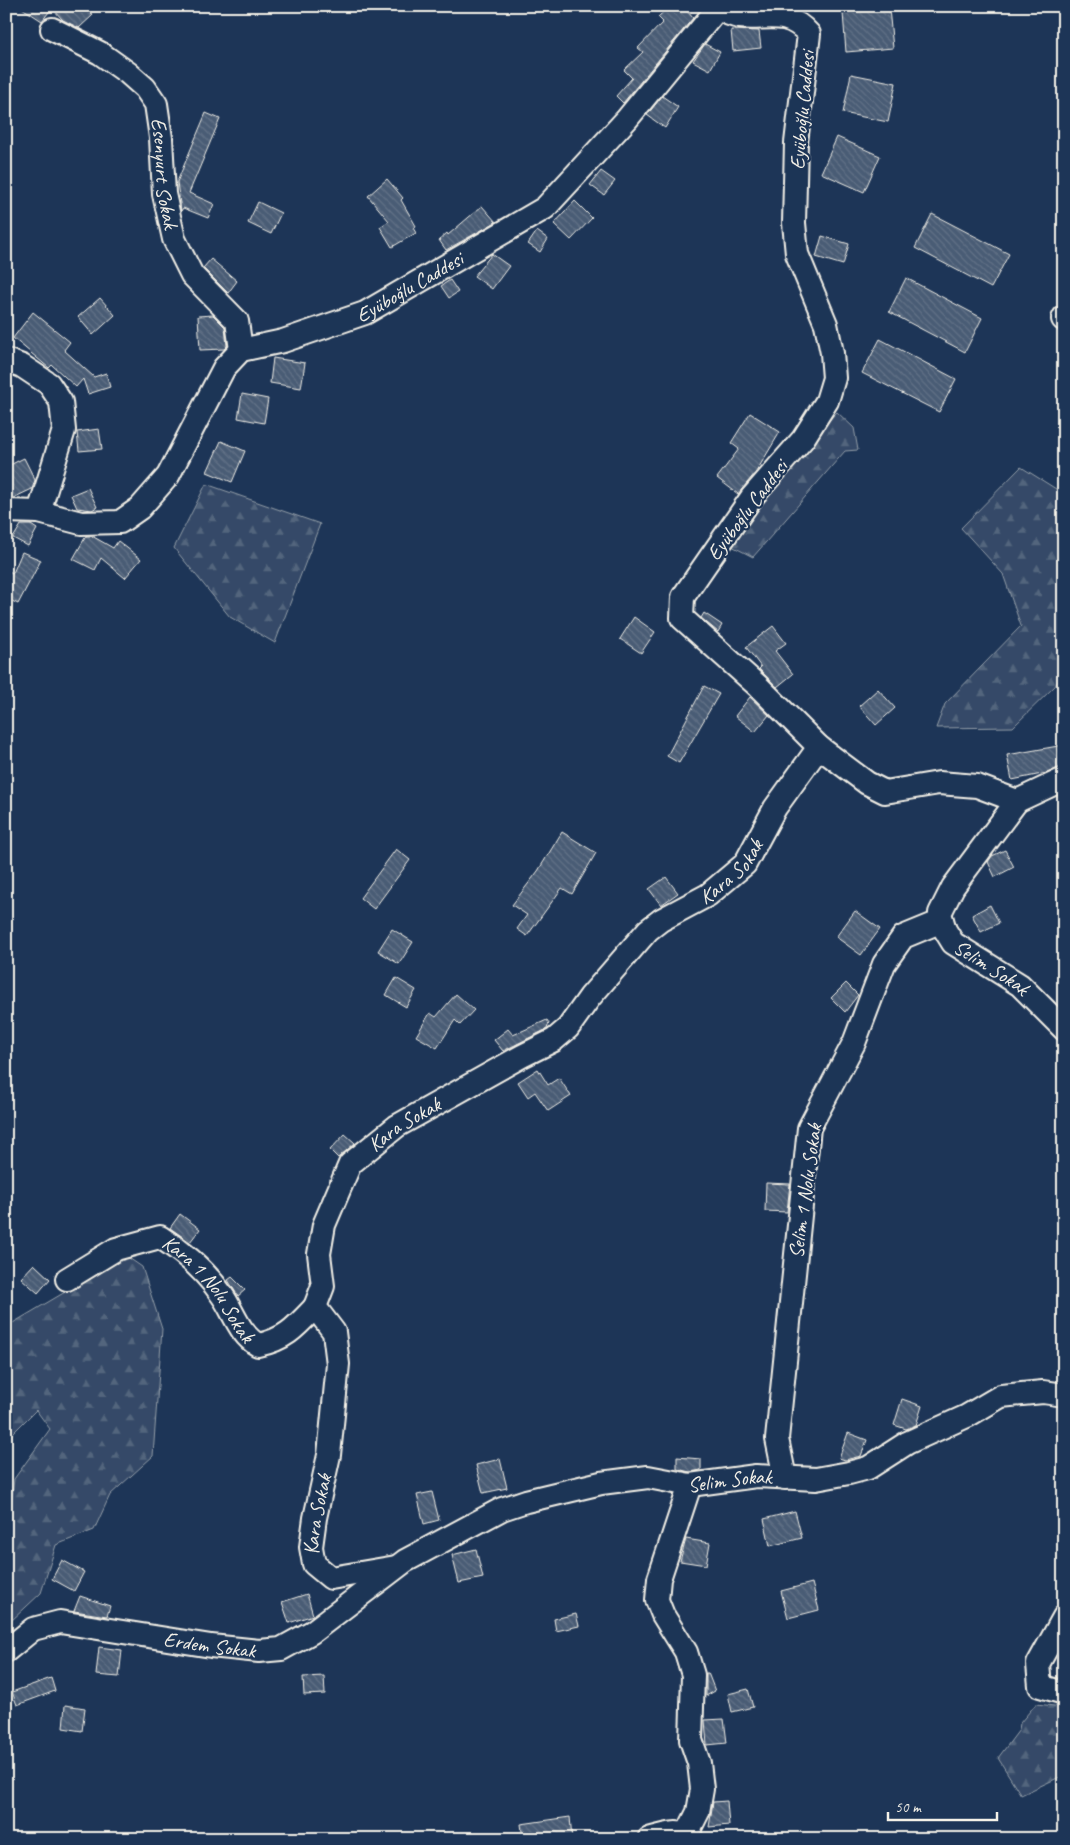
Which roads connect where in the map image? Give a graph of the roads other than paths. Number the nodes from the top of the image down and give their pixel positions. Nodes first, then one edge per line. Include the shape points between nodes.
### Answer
1 (718, 7) edge
2 (801, 13) edge
3 (52, 29) dead end
4 (241, 350) junction
5 (6, 360) edge
6 (6, 511) edge
7 (39, 512) junction
8 (819, 747) junction
9 (1064, 779) edge
10 (1017, 801) junction
11 (942, 921) junction
12 (1064, 1029) edge
13 (66, 1279) dead end
14 (315, 1307) junction
15 (1064, 1396) edge
16 (786, 1478) junction
17 (690, 1484) junction
18 (396, 1567) junction
19 (1064, 1617) edge
20 (6, 1651) edge
21 (1064, 1693) edge
22 (690, 1837) edge
23 (649, 1839) edge

1 - 2 street, Eyüboğlu Caddesi via 727,14 746,17 778,12
1 - 4 street, Eyüboğlu Caddesi via 627,119 545,208 365,313 283,341
2 - 8 street, Eyüboğlu Caddesi via 809,34 796,143 794,223 797,254 826,324 834,378 827,401 803,439 752,497 683,597 682,618 758,686
3 - 4 street, Esenyurt Sokak via 100,53 128,73 145,88 156,104 164,194 174,239 192,274 237,321
4 - 7 street via 224,368 168,476 140,508 120,522 81,523
5 - 7 street via 22,366 48,384 61,402 64,430
6 - 7 street
8 - 10 street, Eyüboğlu Caddesi via 867,783 885,792 940,783 977,786
8 - 14 street, Kara Sokak via 775,808 745,864 708,894 648,930 590,997 568,1028 554,1040 397,1126 350,1164 324,1225 319,1254 323,1286
9 - 10 street
10 - 11 street, Selim Sokak via 953,887 940,913
11 - 12 street, Selim Sokak via 954,943 1020,985
11 - 16 street, Selim 1 Nolu Sokak via 903,937 884,964 854,1043 809,1128 777,1439
13 - 14 street, Kara 1 Nolu Sokak via 116,1249 160,1237 202,1268 224,1296 248,1339 258,1345 276,1342 294,1330
14 - 18 street, Kara Sokak via 334,1332 338,1364 329,1455 311,1547 314,1564 331,1578
15 - 16 street, Selim Sokak via 1043,1392 1001,1396 967,1416 907,1443 868,1468 816,1479
16 - 17 street, Selim Sokak via 756,1476
17 - 18 street, Selim Sokak via 648,1477 601,1482 526,1501 502,1509
17 - 22 street via 659,1579 657,1600 686,1652 693,1675 691,1740 699,1763 702,1789
18 - 20 street, Erdem Sokak via 312,1632 281,1649 259,1651 210,1646 60,1622 33,1629
19 - 21 street via 1038,1664 1040,1686
22 - 23 street via 674,1833

